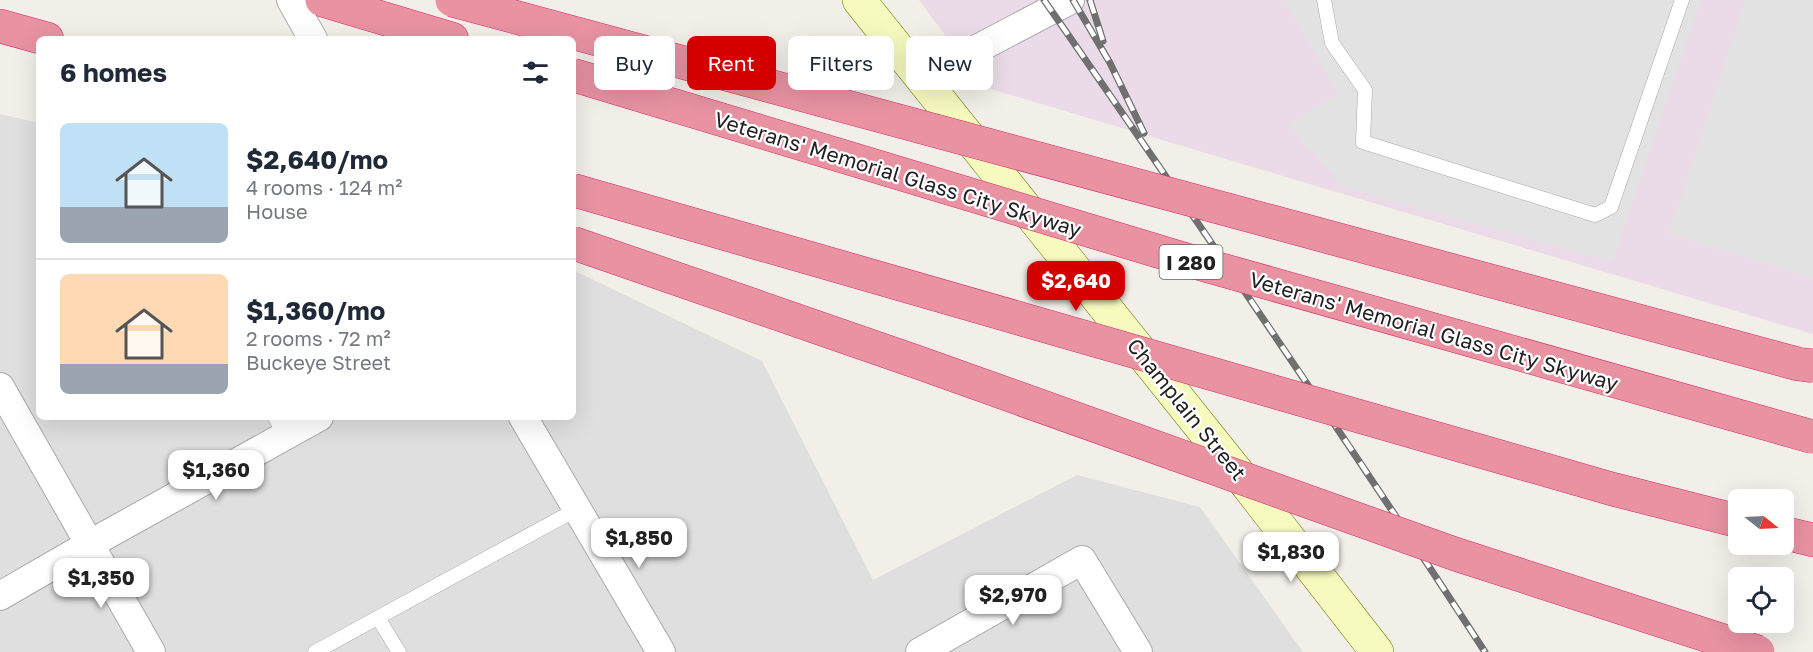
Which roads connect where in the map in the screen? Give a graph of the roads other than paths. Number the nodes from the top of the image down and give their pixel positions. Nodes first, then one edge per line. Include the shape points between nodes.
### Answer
1 (291, 0) edge
2 (322, 0) edge
3 (452, 0) edge
4 (859, 0) edge
5 (1070, 0) edge
6 (1324, 0) edge
7 (1682, 0) edge
8 (0, 26) edge
9 (36, 36) edge
10 (311, 36) edge
11 (442, 36) edge
12 (993, 40) edge
13 (906, 59) edge
14 (576, 76) edge
15 (931, 90) edge
16 (576, 191) edge
17 (576, 244) edge
18 (1813, 366) edge
19 (0, 387) edge
20 (306, 420) edge
21 (526, 420) edge
22 (280, 426) edge
23 (1813, 437) edge
24 (577, 509) junction
25 (1728, 518) edge
26 (1794, 535) edge
27 (1813, 540) edge
28 (90, 544) junction
29 (0, 596) edge
30 (378, 618) junction
31 (151, 652) edge
32 (315, 652) edge
33 (399, 652) edge
34 (661, 652) edge
35 (920, 652) edge
36 (1138, 652) edge
37 (1377, 652) edge
38 (1758, 652) edge

1 - 10 street
2 - 11 highway
3 - 18 highway, bridge
4 - 13 main road, Champlain Street
5 - 12 street
6 - 7 lane via 1332,43 1365,90 1363,142 1595,215 1611,207
8 - 9 highway
14 - 23 highway, Veterans' Memorial Glass City Skyway / I 280, bridge via 1176,257
15 - 37 main road, Champlain Street, bridge
16 - 25 highway, bridge via 1589,482
17 - 38 highway, bridge via 1455,554
19 - 28 street
20 - 22 street
21 - 24 street
22 - 28 street
24 - 30 lane
24 - 34 street
26 - 27 highway
28 - 29 street
28 - 31 street
30 - 32 lane
30 - 33 lane
35 - 36 street via 1082,560

